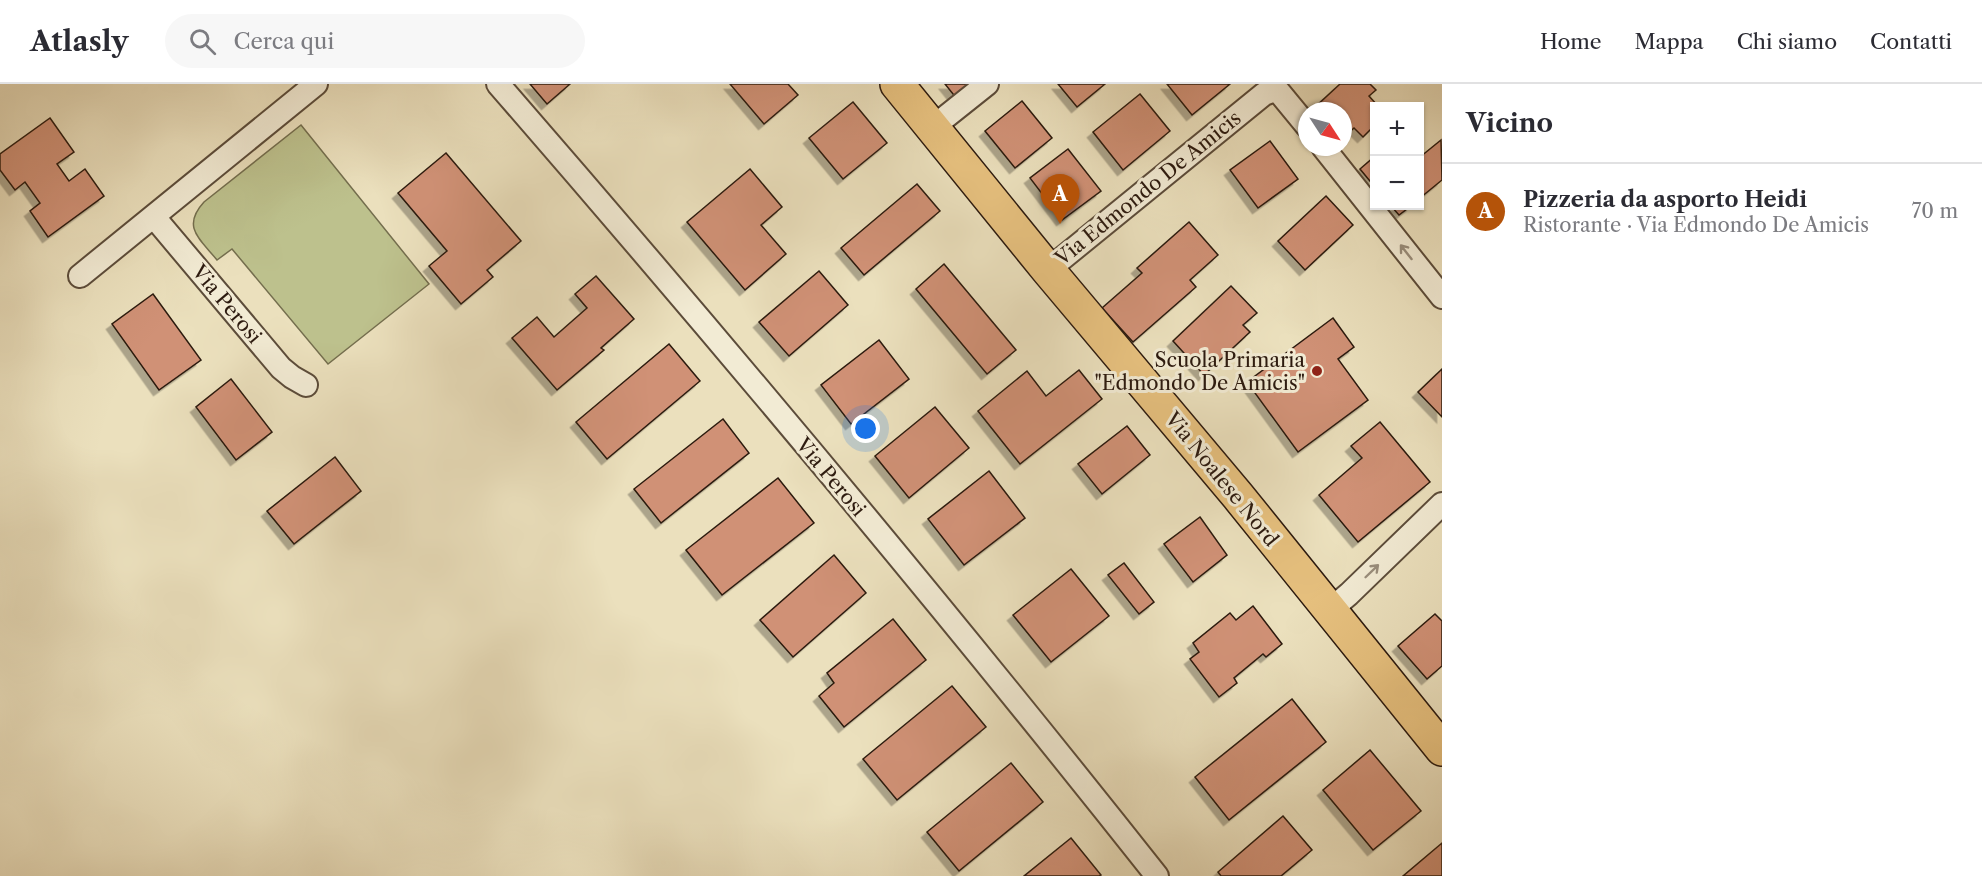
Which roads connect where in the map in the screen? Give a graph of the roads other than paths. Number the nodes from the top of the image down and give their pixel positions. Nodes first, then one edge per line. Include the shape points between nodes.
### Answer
1 (316, 84) edge
2 (498, 84) edge
3 (897, 84) edge
4 (987, 84) edge
5 (1282, 88) edge
6 (1298, 112) edge
7 (933, 127) junction
8 (1330, 156) edge
9 (154, 217) junction
10 (1048, 270) junction
11 (80, 276) dead end
12 (1442, 297) edge
13 (306, 385) dead end
14 (1442, 504) edge
15 (1329, 611) junction
16 (1442, 749) edge
17 (1157, 876) edge

1 - 9 street
2 - 17 street, Via Perosi via 870,524
3 - 7 main road, Via Noalese Nord
4 - 7 street
5 - 6 street, Via Edmondo De Amicis
5 - 10 street, Via Edmondo De Amicis via 1264,94
7 - 10 main road, Via Noalese Nord
12 -> 8 street
9 - 11 street
9 - 13 street, Via Perosi via 281,368
10 - 15 main road, Via Noalese Nord
15 -> 14 street
15 - 16 main road, Via Noalese Nord

